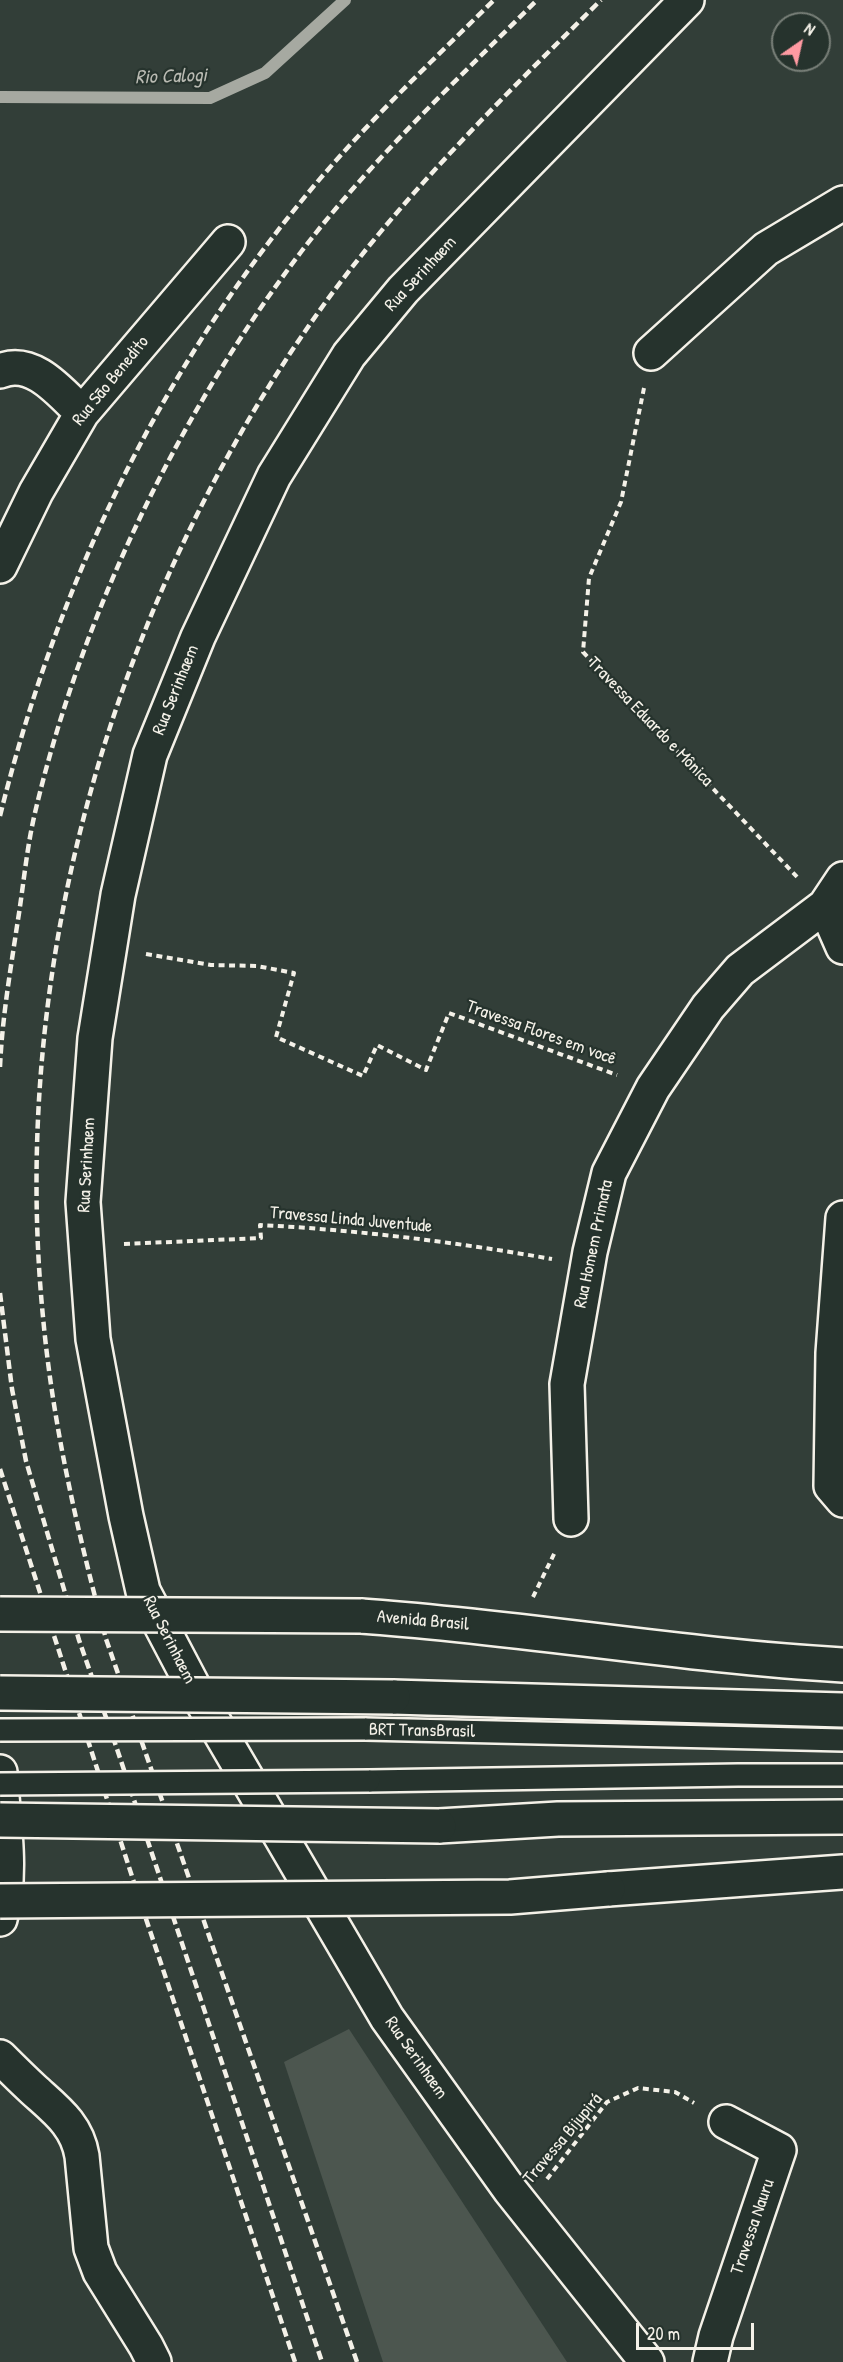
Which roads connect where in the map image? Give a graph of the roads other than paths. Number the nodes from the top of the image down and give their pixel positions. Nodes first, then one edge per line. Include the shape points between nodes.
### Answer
1 (687, 0) edge
2 (843, 203) edge
3 (228, 242) dead end
4 (651, 353) road end
5 (0, 371) edge
6 (81, 413) junction
7 (0, 566) edge
8 (843, 879) edge
9 (825, 906) junction
10 (843, 947) edge
11 (843, 1218) edge
12 (838, 1353) edge
13 (843, 1500) edge
14 (572, 1519) road end
15 (0, 1614) edge
16 (843, 1665) edge
17 (0, 1693) edge
18 (843, 1710) edge
19 (0, 1730) edge
20 (843, 1740) edge
21 (0, 1772) edge
22 (843, 1775) edge
23 (0, 1784) edge
24 (843, 1818) edge
25 (0, 1820) edge
26 (843, 1872) edge
27 (0, 1901) edge
28 (0, 1919) edge
29 (0, 2057) edge
30 (726, 2122) road end
31 (154, 2362) edge
32 (647, 2362) edge
33 (710, 2362) edge

1 - 32 main road, Rua Serinhaem via 403,290 349,355 274,476 198,637 150,755 118,895 95,1038 83,1202 93,1339 143,1591 194,1688 387,2018 524,2207
2 - 4 main road via 766,249
3 - 6 main road, Rua Sāo Benedito
5 - 6 main road via 21,368 40,375
6 - 7 main road, Rua Sāo Benedito
8 - 9 main road, Rua Homem Primata
9 - 10 main road
9 - 14 main road, Rua Homem Primata via 740,970 708,1006 652,1088 609,1173 567,1384
11 - 12 main road
12 - 13 main road via 831,1486
15 - 16 main road, Avenida Brasil, bridge via 361,1616
17 - 18 main road, bridge via 393,1697
19 - 20 lane, BRT TransBrasil, bridge via 365,1729
21 - 28 main road via 6,1869
22 - 23 lane, bridge
24 - 25 main road, bridge via 558,1819 439,1826
26 - 27 main road, bridge via 510,1897
29 - 31 main road via 74,2130 81,2150 91,2248 100,2272
30 - 33 main road, Travessa Nauru via 779,2150

